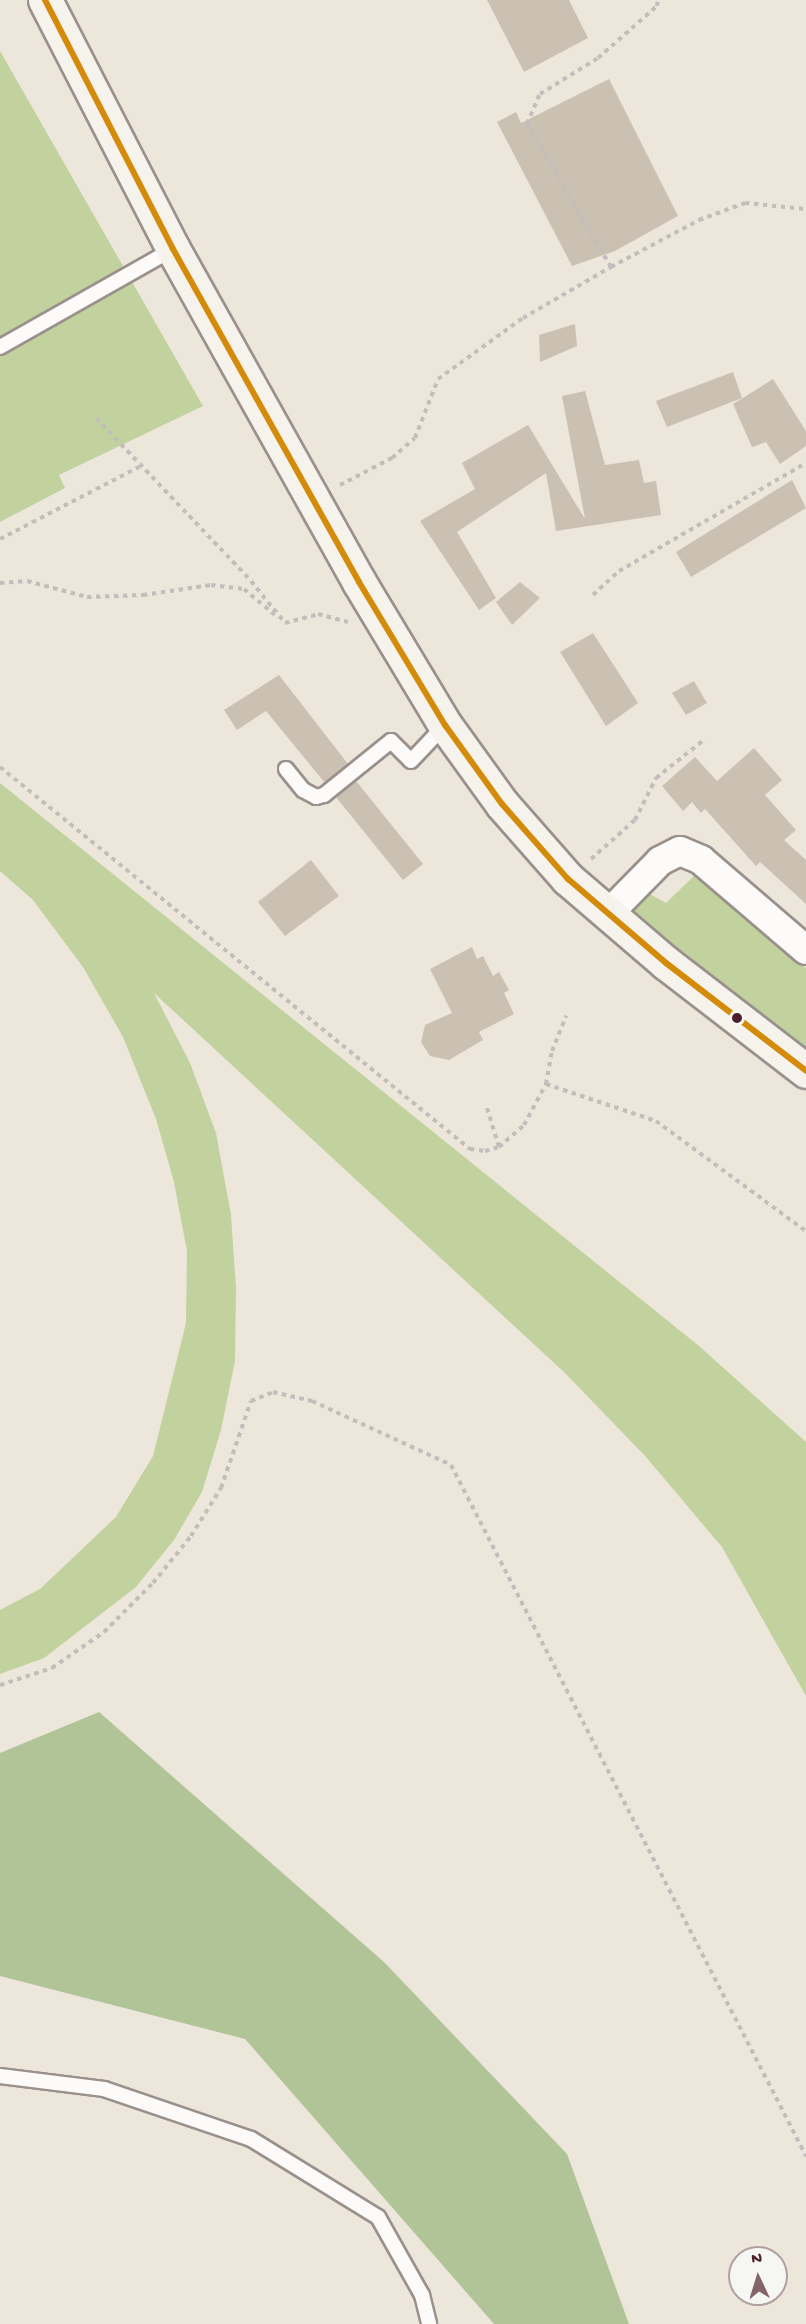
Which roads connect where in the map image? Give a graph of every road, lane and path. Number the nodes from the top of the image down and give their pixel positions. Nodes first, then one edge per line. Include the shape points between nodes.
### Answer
1 (45, 0) edge
2 (658, 0) edge
3 (806, 209) edge
4 (173, 249) junction
5 (611, 267) junction
6 (0, 347) edge
7 (96, 418) dead end
8 (806, 463) edge
9 (139, 466) junction
10 (313, 499) junction
11 (0, 539) edge
12 (0, 583) edge
13 (593, 595) dead end
14 (281, 619) junction
15 (354, 631) dead end
16 (445, 725) junction
17 (705, 739) dead end
18 (0, 767) edge
19 (286, 769) dead end
20 (568, 879) junction
21 (608, 914) junction
22 (806, 950) edge
23 (566, 1016) dead end
24 (806, 1071) edge
25 (546, 1084) junction
26 (487, 1108) dead end
27 (499, 1147) junction
28 (806, 1231) edge
29 (0, 1685) edge
30 (0, 2076) edge
31 (806, 2156) edge
32 (429, 2324) edge

1 - 4 street
2 - 5 path via 657,6 598,58 540,94 527,124
3 - 5 path via 746,203 699,220
4 - 6 lane
4 - 10 street
5 - 10 path via 523,318 438,379 415,438 392,458
7 - 9 path
8 - 13 path via 620,572
9 - 11 path
9 - 14 path via 251,581
10 - 16 street
12 - 14 path via 27,581 87,597 143,595 211,585 244,589
14 - 15 path via 285,623 318,614 348,622
16 - 19 lane via 411,761 391,741 324,795 316,797 303,790
16 - 20 street via 502,804
17 - 20 path via 656,778 635,820
18 - 27 path via 470,1149 485,1151
20 - 21 street
21 - 22 street via 660,861 680,851 702,860
21 - 24 street
23 - 25 path via 552,1051
25 - 27 path via 524,1125
25 - 28 path via 656,1121
26 - 27 path
29 - 31 path via 52,1668 104,1632 153,1583 191,1536 221,1488 251,1401 273,1392 312,1401 451,1465
30 - 32 lane via 104,2089 251,2139 378,2217 422,2295

